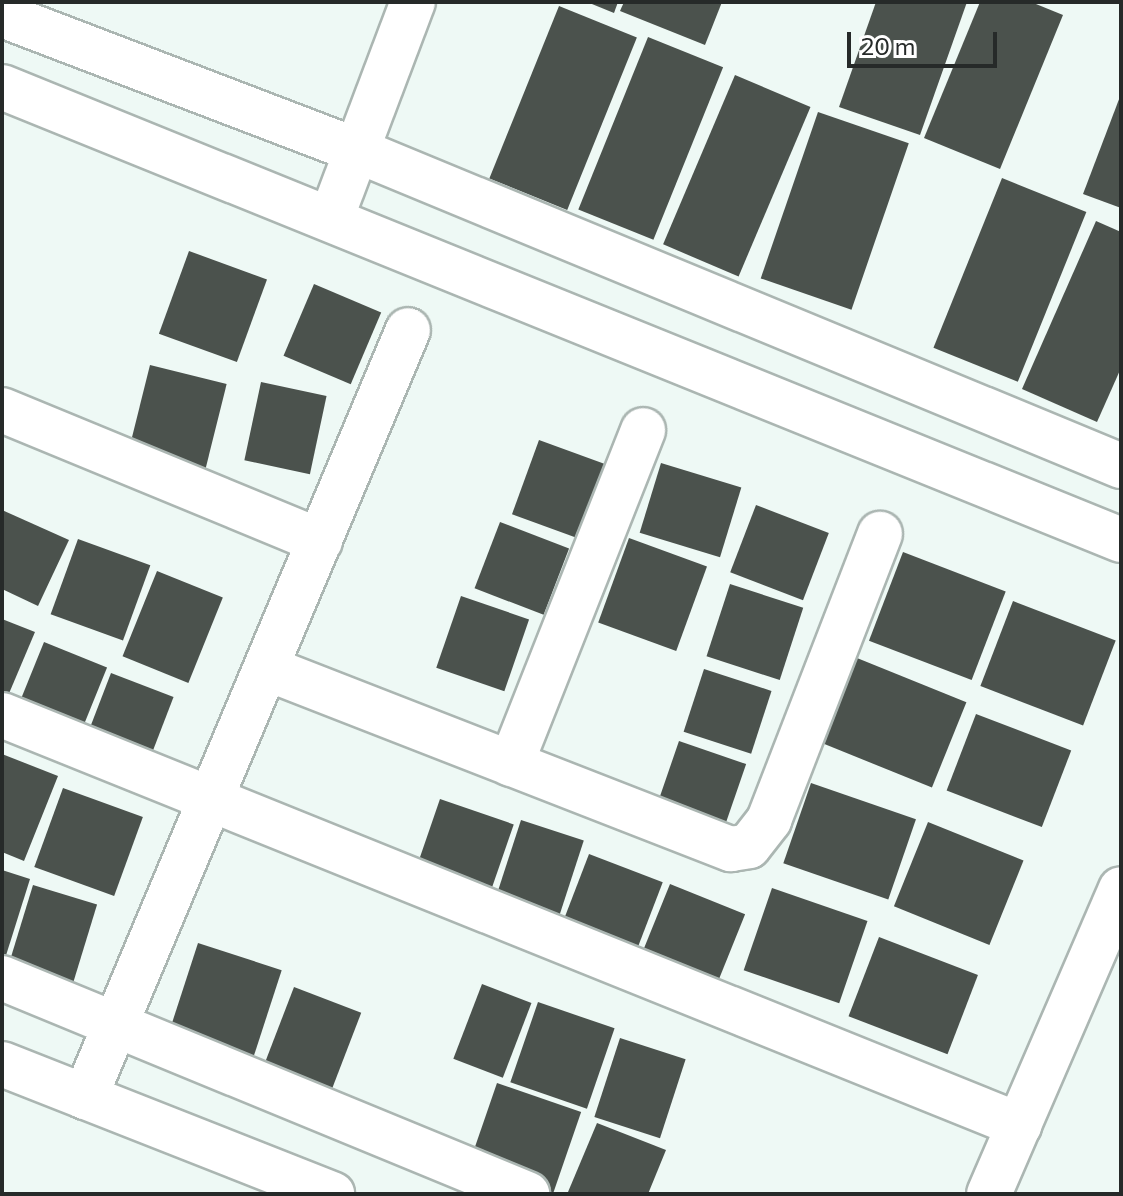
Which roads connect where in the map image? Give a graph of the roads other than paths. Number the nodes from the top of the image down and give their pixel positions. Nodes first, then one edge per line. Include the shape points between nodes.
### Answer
1 (413, 2) edge
2 (2, 15) edge
3 (2, 87) edge
4 (356, 150) junction
5 (332, 216) junction
6 (408, 330) dead end
7 (2, 410) edge
8 (643, 430) dead end
9 (1121, 466) edge
10 (880, 534) dead end
11 (1121, 540) edge
12 (320, 541) junction
13 (266, 668) junction
14 (2, 715) edge
15 (511, 764) junction
16 (211, 799) junction
17 (1121, 889) edge
18 (2, 978) edge
19 (115, 1026) junction
20 (2, 1064) edge
21 (85, 1097) junction
22 (1019, 1125) junction
23 (305, 1189) edge
24 (527, 1194) edge
25 (989, 1194) edge

1 - 4 street
2 - 4 street
3 - 5 street
4 - 5 street
4 - 9 street
5 - 11 street
6 - 12 street
7 - 12 street
8 - 15 street
10 - 15 street via 769,820 749,846 731,849
12 - 13 street
13 - 15 street
13 - 16 street
14 - 16 street
16 - 19 street
16 - 22 street
17 - 22 street
18 - 19 street
19 - 21 street
19 - 24 street
20 - 21 street
21 - 23 street
22 - 25 street

